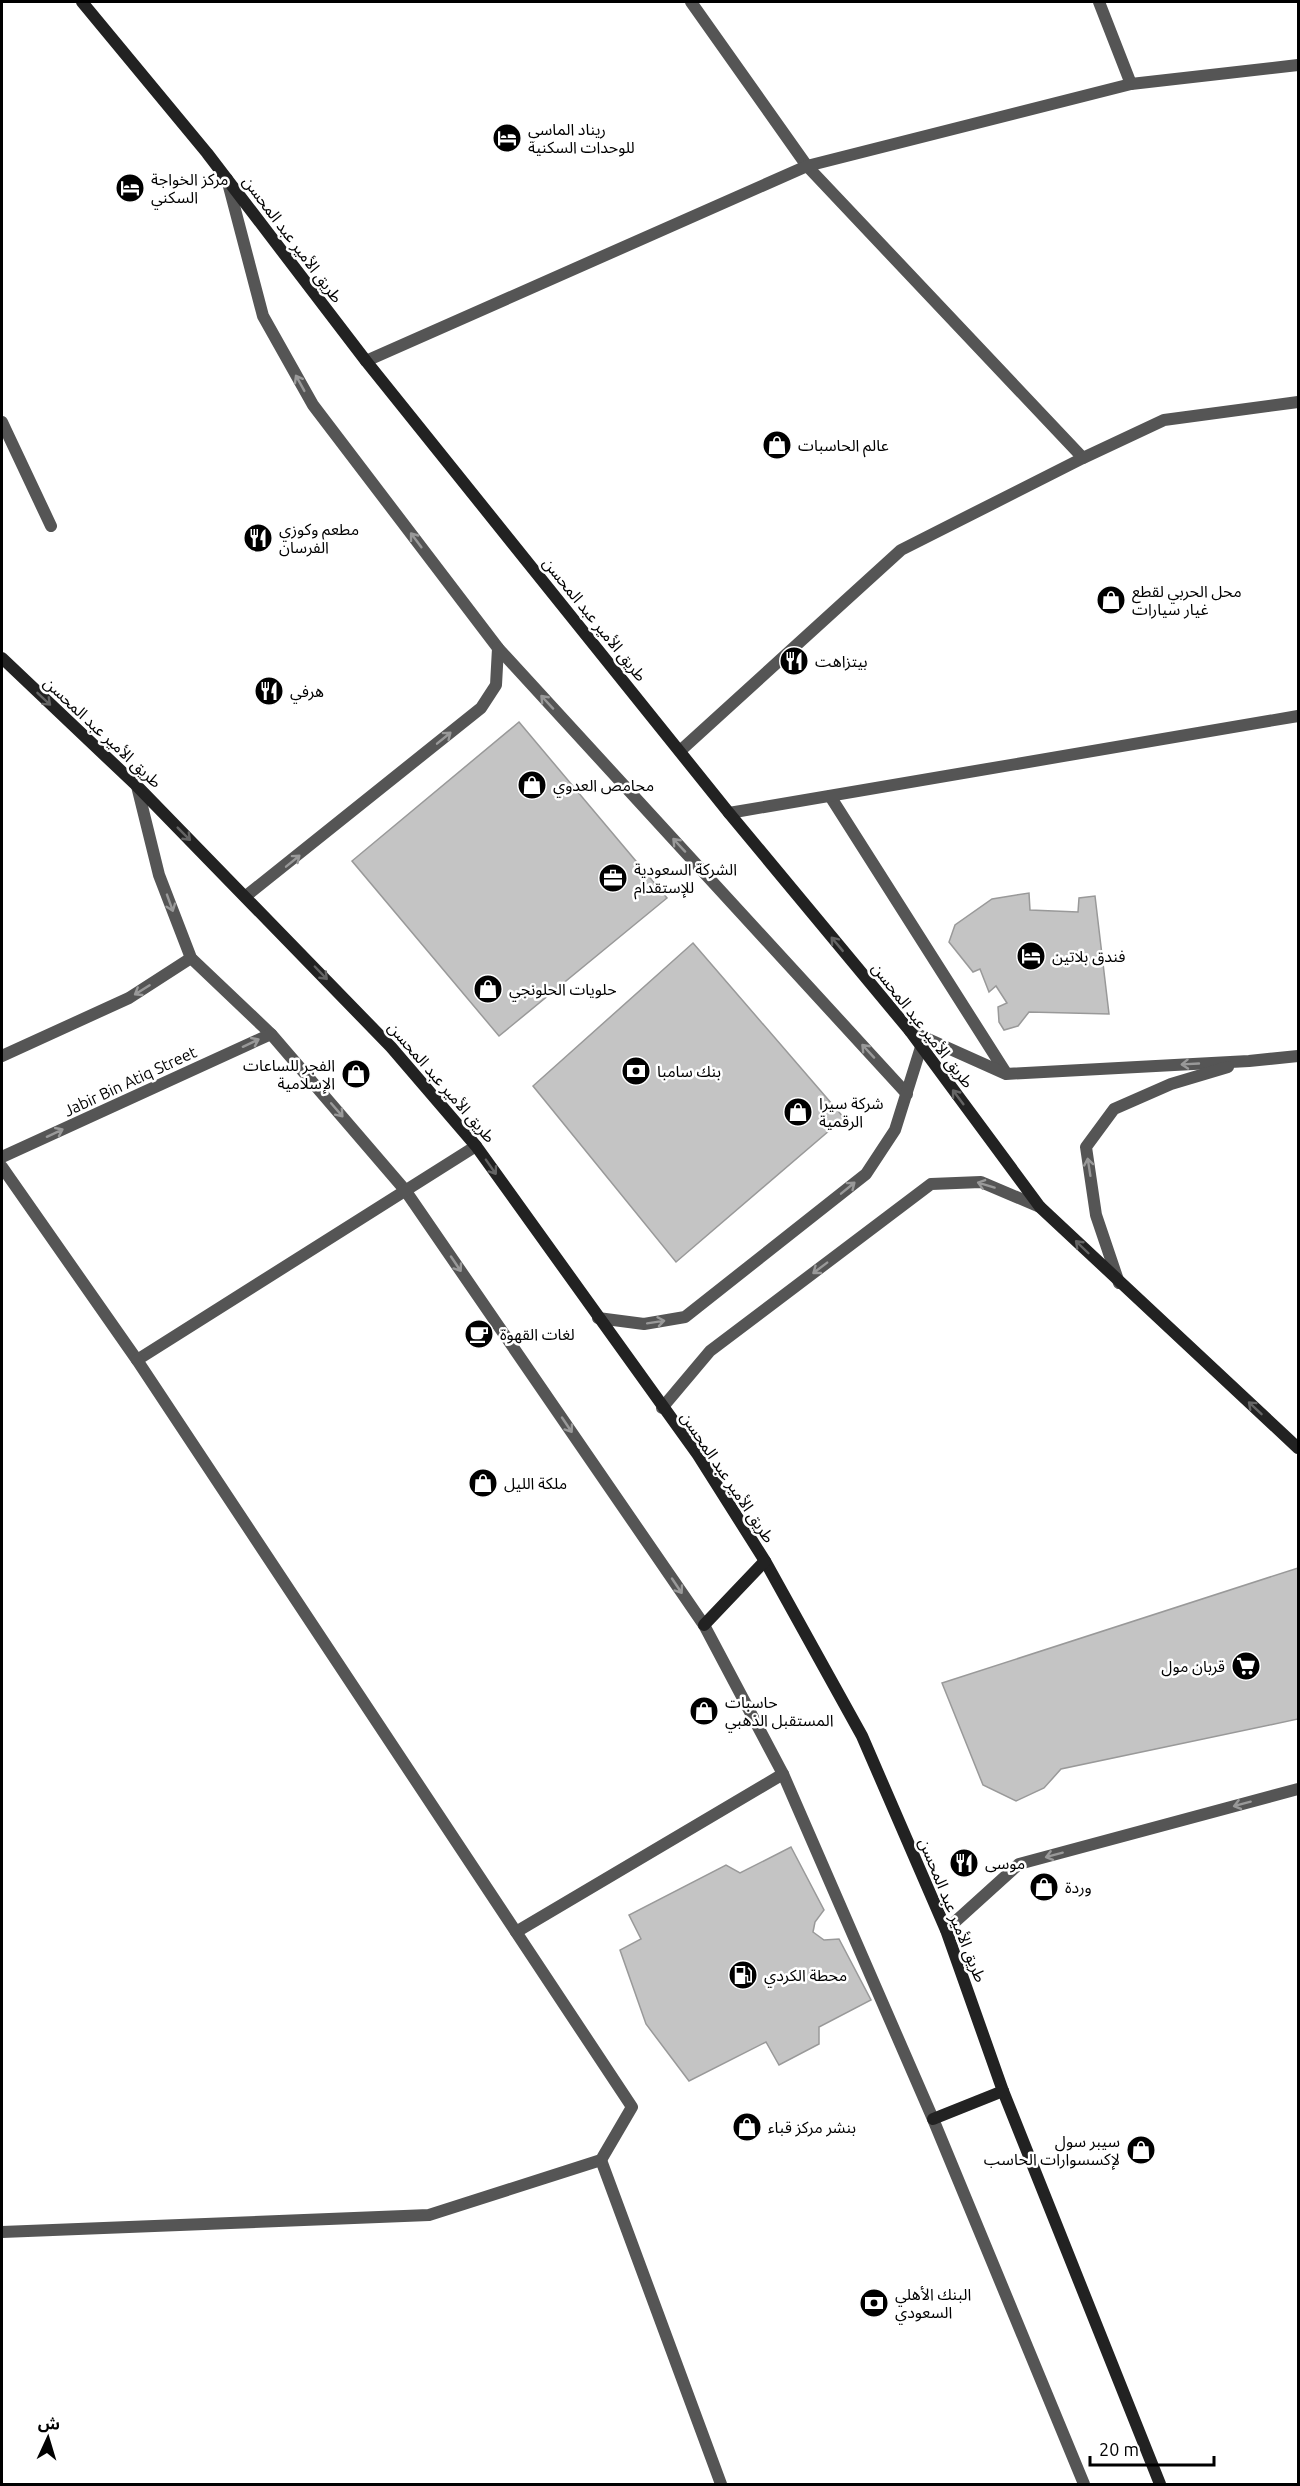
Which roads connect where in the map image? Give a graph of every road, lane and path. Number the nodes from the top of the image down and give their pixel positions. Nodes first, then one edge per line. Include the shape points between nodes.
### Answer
1 (82, 2) edge
2 (692, 2) edge
3 (1099, 2) edge
4 (1299, 65) edge
5 (1131, 84) junction
6 (807, 166) junction
7 (227, 179) junction
8 (366, 362) junction
9 (1299, 402) edge
10 (2, 422) edge
11 (1083, 458) junction
12 (51, 526) dead end
13 (498, 648) junction
14 (2, 658) edge
15 (1299, 716) edge
16 (680, 751) junction
17 (137, 786) junction
18 (830, 796) junction
19 (729, 813) junction
20 (246, 896) junction
21 (191, 958) junction
22 (910, 1031) junction
23 (271, 1034) junction
24 (921, 1047) junction
25 (2, 1056) edge
26 (1299, 1056) edge
27 (1249, 1061) junction
28 (1006, 1074) junction
29 (907, 1094) junction
30 (476, 1146) junction
31 (2, 1157) edge
32 (2, 1167) edge
33 (405, 1190) junction
34 (1040, 1206) junction
35 (1120, 1284) junction
36 (598, 1318) junction
37 (137, 1360) junction
38 (662, 1408) junction
39 (1299, 1448) edge
40 (765, 1561) junction
41 (704, 1625) junction
42 (783, 1773) junction
43 (1299, 1789) edge
44 (946, 1930) junction
45 (516, 1932) junction
46 (1004, 2091) junction
47 (933, 2119) junction
48 (601, 2160) junction
49 (2, 2232) edge
50 (721, 2484) edge
51 (1084, 2484) edge
52 (1160, 2484) edge

1 - 7 main road, طريق الأمير عبد المحسن
2 - 6 street
3 - 5 street
4 - 5 street
5 - 6 street
6 - 8 street
6 - 11 street
7 - 8 main road, طريق الأمير عبد المحسن
13 -> 7 street via 313,405 263,316
8 - 16 main road, طريق الأمير عبد المحسن
9 - 11 street via 1164,420
10 - 12 street
11 - 16 street via 901,550
20 -> 13 street via 481,708 496,685
29 -> 13 street
14 -> 17 main road, طريق الأمير عبد المحسن
15 - 18 street
16 - 19 main road, طريق الأمير عبد المحسن
17 -> 20 main road, طريق الأمير عبد المحسن
17 -> 21 street via 159,875
18 - 19 street
18 - 28 street
22 -> 19 main road, طريق الأمير عبد المحسن
20 -> 30 main road, طريق الأمير عبد المحسن via 392,1047
21 - 23 street
21 -> 25 street via 129,998
22 - 24 main road, طريق الأمير عبد المحسن
22 - 28 street
31 -> 23 street, Jabir Bin Atiq Street
23 -> 33 street
24 - 29 street
34 -> 24 main road, طريق الأمير عبد المحسن
26 - 27 street
27 -> 28 street
35 -> 27 street via 1096,1215 1086,1147 1114,1109 1171,1084
36 -> 29 street via 644,1323 685,1317 866,1174 895,1130
30 - 33 street
30 -> 36 main road, طريق الأمير عبد المحسن
32 - 37 street
33 - 37 street
33 -> 41 street
35 -> 34 main road, طريق الأمير عبد المحسن
34 -> 38 street via 981,1182 931,1184 710,1351
39 -> 35 main road, طريق الأمير عبد المحسن
36 - 38 main road, طريق الأمير عبد المحسن
37 - 45 street
38 - 40 main road, طريق الأمير عبد المحسن via 698,1455
40 - 41 main road
40 - 44 main road, طريق الأمير عبد المحسن via 862,1736
41 - 42 street
42 - 45 street
42 - 47 street
43 -> 44 street via 1019,1864
44 - 46 main road, طريق الأمير عبد المحسن
45 - 48 street via 632,2108
46 - 47 main road
46 - 52 main road, طريق الأمير عبد المحسن
47 - 51 street
48 - 49 street via 429,2215
48 - 50 street

